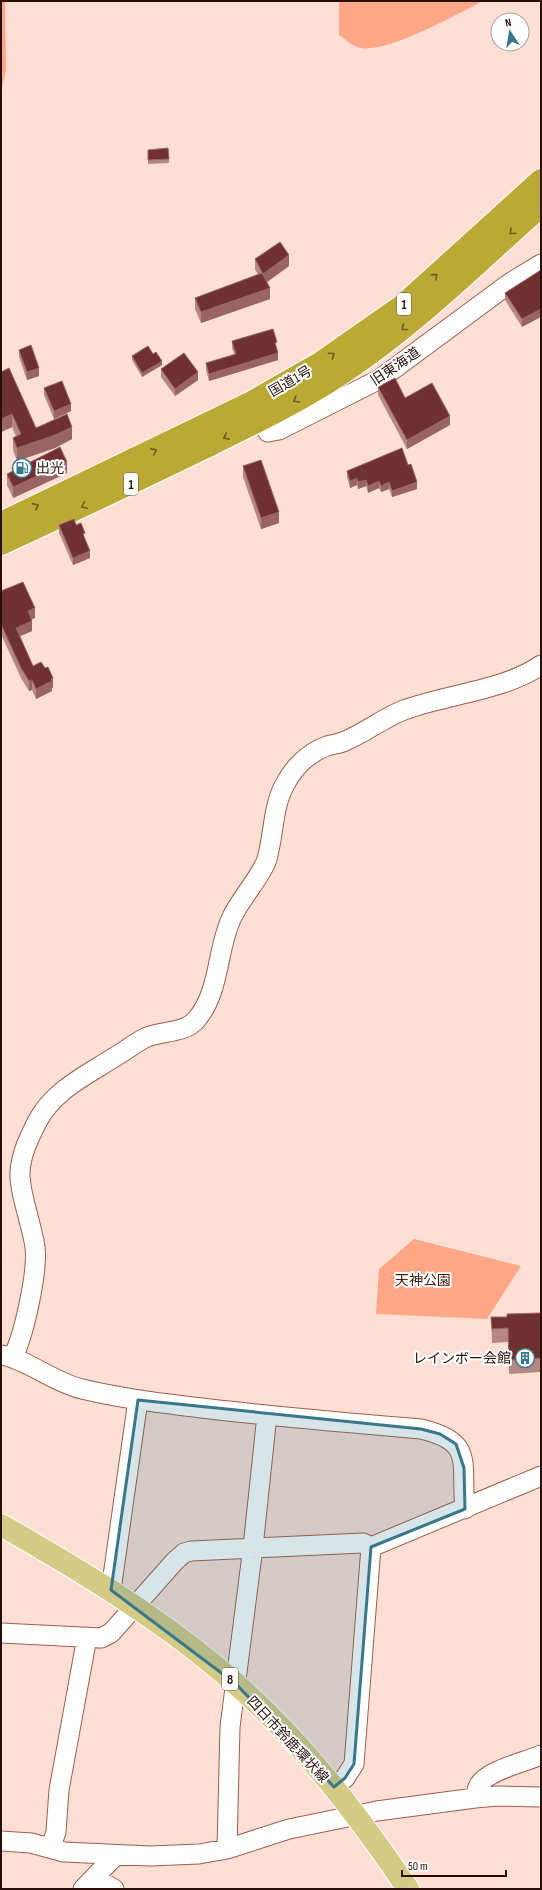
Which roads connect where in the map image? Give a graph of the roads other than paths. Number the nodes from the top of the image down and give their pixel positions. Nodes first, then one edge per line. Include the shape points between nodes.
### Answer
1 (541, 180) edge
2 (541, 206) edge
3 (541, 264) edge
4 (255, 412) junction
5 (2, 537) edge
6 (541, 665) edge
7 (7, 1356) edge
8 (138, 1400) junction
9 (267, 1415) junction
10 (541, 1476) edge
11 (465, 1509) junction
12 (1, 1525) edge
13 (253, 1547) junction
14 (371, 1547) junction
15 (111, 1590) junction
16 (135, 1606) junction
17 (1, 1633) edge
18 (87, 1637) junction
19 (236, 1684) junction
20 (541, 1755) edge
21 (334, 1787) junction
22 (541, 1797) edge
23 (475, 1798) junction
24 (355, 1815) junction
25 (1, 1841) edge
26 (51, 1847) junction
27 (227, 1849) junction
28 (116, 1855) junction
29 (89, 1883) edge
30 (114, 1889) edge
31 (408, 1889) edge

4 -> 1 highway, 国道1号 / 1 via 403,305
2 -> 4 highway, 国道1号 / 1 via 400,331 341,374
3 - 4 street, 旧東海道 via 504,287 380,379 279,430 268,432
4 - 5 highway, 国道1号 / 1
6 - 7 street via 500,684 403,710 344,742 326,746 312,753 298,765 280,797 262,872 232,916 211,995 195,1021 181,1029 145,1038 72,1084 55,1098 31,1134 20,1172 36,1261 23,1332
7 - 8 street via 81,1388
8 - 9 street
8 - 15 street
9 - 11 street via 421,1429 440,1434 456,1444 462,1456
9 - 13 street
10 - 11 street
11 - 14 street
12 - 15 main road, 四日市鈴鹿環状線 / 8
13 - 14 street via 363,1543
13 - 16 street via 184,1553
13 - 19 street
14 - 21 street via 354,1764 346,1778
15 - 16 main road, 四日市鈴鹿環状線 / 8
16 - 18 street via 112,1633 101,1638
16 - 19 main road, 四日市鈴鹿環状線 / 8
17 - 18 street
18 - 26 street via 59,1790 56,1832
19 - 21 main road, 四日市鈴鹿環状線 / 8 via 298,1746
19 - 27 street via 230,1727
20 - 23 street via 486,1778 479,1785
21 - 24 main road, 四日市鈴鹿環状線 / 8
22 - 23 street
23 - 24 street
24 - 27 street via 289,1830
24 - 31 main road, 四日市鈴鹿環状線 / 8
25 - 26 street
26 - 28 street via 64,1852
27 - 28 street via 199,1854
28 - 29 street
29 - 30 street

